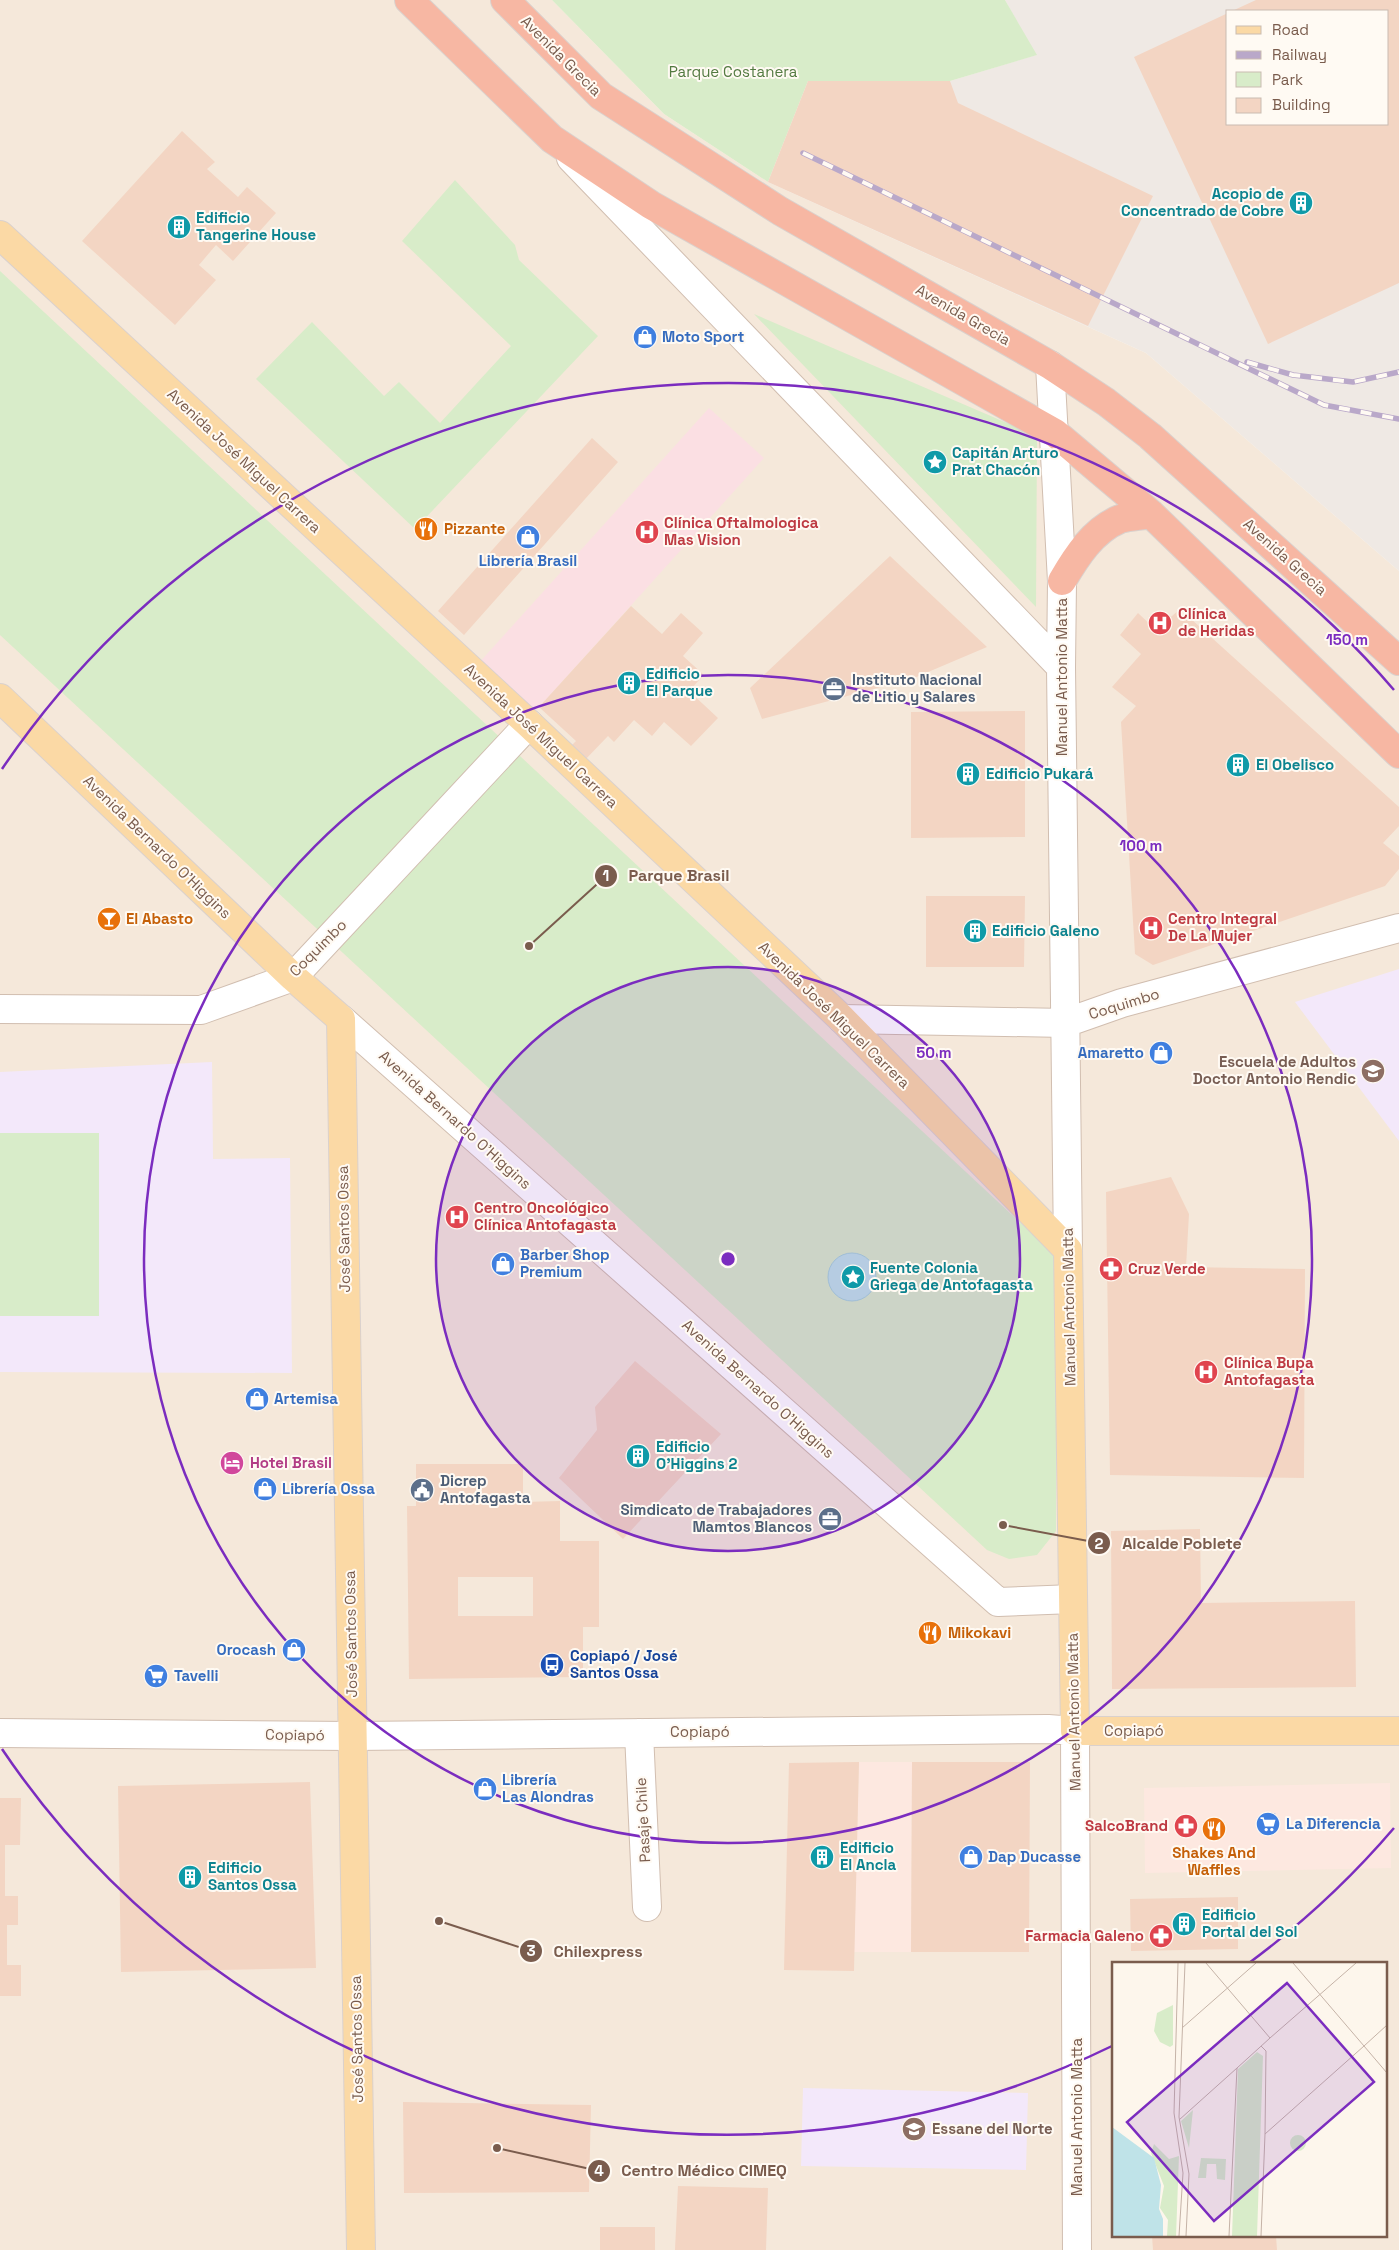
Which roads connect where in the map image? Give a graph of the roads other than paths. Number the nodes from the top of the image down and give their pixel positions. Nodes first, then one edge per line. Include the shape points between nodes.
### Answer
1 (409, 0) edge
2 (505, 0) edge
3 (552, 139) junction
4 (0, 236) edge
5 (1050, 365) junction
6 (1055, 433) junction
7 (1151, 514) junction
8 (1062, 581) junction
9 (1399, 661) edge
10 (1061, 667) junction
11 (0, 698) edge
12 (529, 724) junction
13 (1399, 754) edge
14 (1399, 928) edge
15 (293, 977) junction
16 (0, 1009) edge
17 (341, 1019) junction
18 (842, 1019) junction
19 (1066, 1023) junction
20 (1068, 1250) junction
21 (1073, 1599) junction
22 (1075, 1731) junction
23 (1399, 1731) edge
24 (0, 1733) edge
25 (639, 1733) junction
26 (352, 1736) junction
27 (647, 1907) dead end
28 (360, 2250) edge
29 (1077, 2250) edge

1 - 3 highway
2 - 5 highway, Avenida Grecia via 601,96 780,211
3 - 6 highway via 651,205
3 - 10 street
4 - 12 main road, Avenida José Miguel Carrera
5 - 6 street, Manuel Antonio Matta
5 - 9 highway, Avenida Grecia via 1150,436
6 - 7 highway
6 - 8 street, Manuel Antonio Matta
7 - 8 highway via 1120,519 1098,534 1078,553
7 - 13 highway
8 - 10 street, Manuel Antonio Matta
10 - 19 street, Manuel Antonio Matta
11 - 15 main road, Avenida Bernardo O'Higgins
12 - 15 street, Coquimbo
12 - 18 main road, Avenida José Miguel Carrera
14 - 19 street, Coquimbo via 1122,1003
15 - 16 street, Coquimbo via 202,1010
15 - 17 main road, Avenida Bernardo O'Higgins
17 - 21 street, Avenida Bernardo O'Higgins via 998,1602
17 - 26 main road, José Santos Ossa
18 - 19 street, Coquimbo
18 - 20 main road, Avenida José Miguel Carrera
19 - 20 street, Manuel Antonio Matta
20 - 21 main road, Manuel Antonio Matta
21 - 22 main road, Manuel Antonio Matta
22 - 23 main road, Copiapó
22 - 25 street, Copiapó
22 - 29 street, Manuel Antonio Matta
24 - 26 street, Copiapó
25 - 26 street, Copiapó
25 - 27 street, Pasaje Chile
26 - 28 main road, José Santos Ossa

